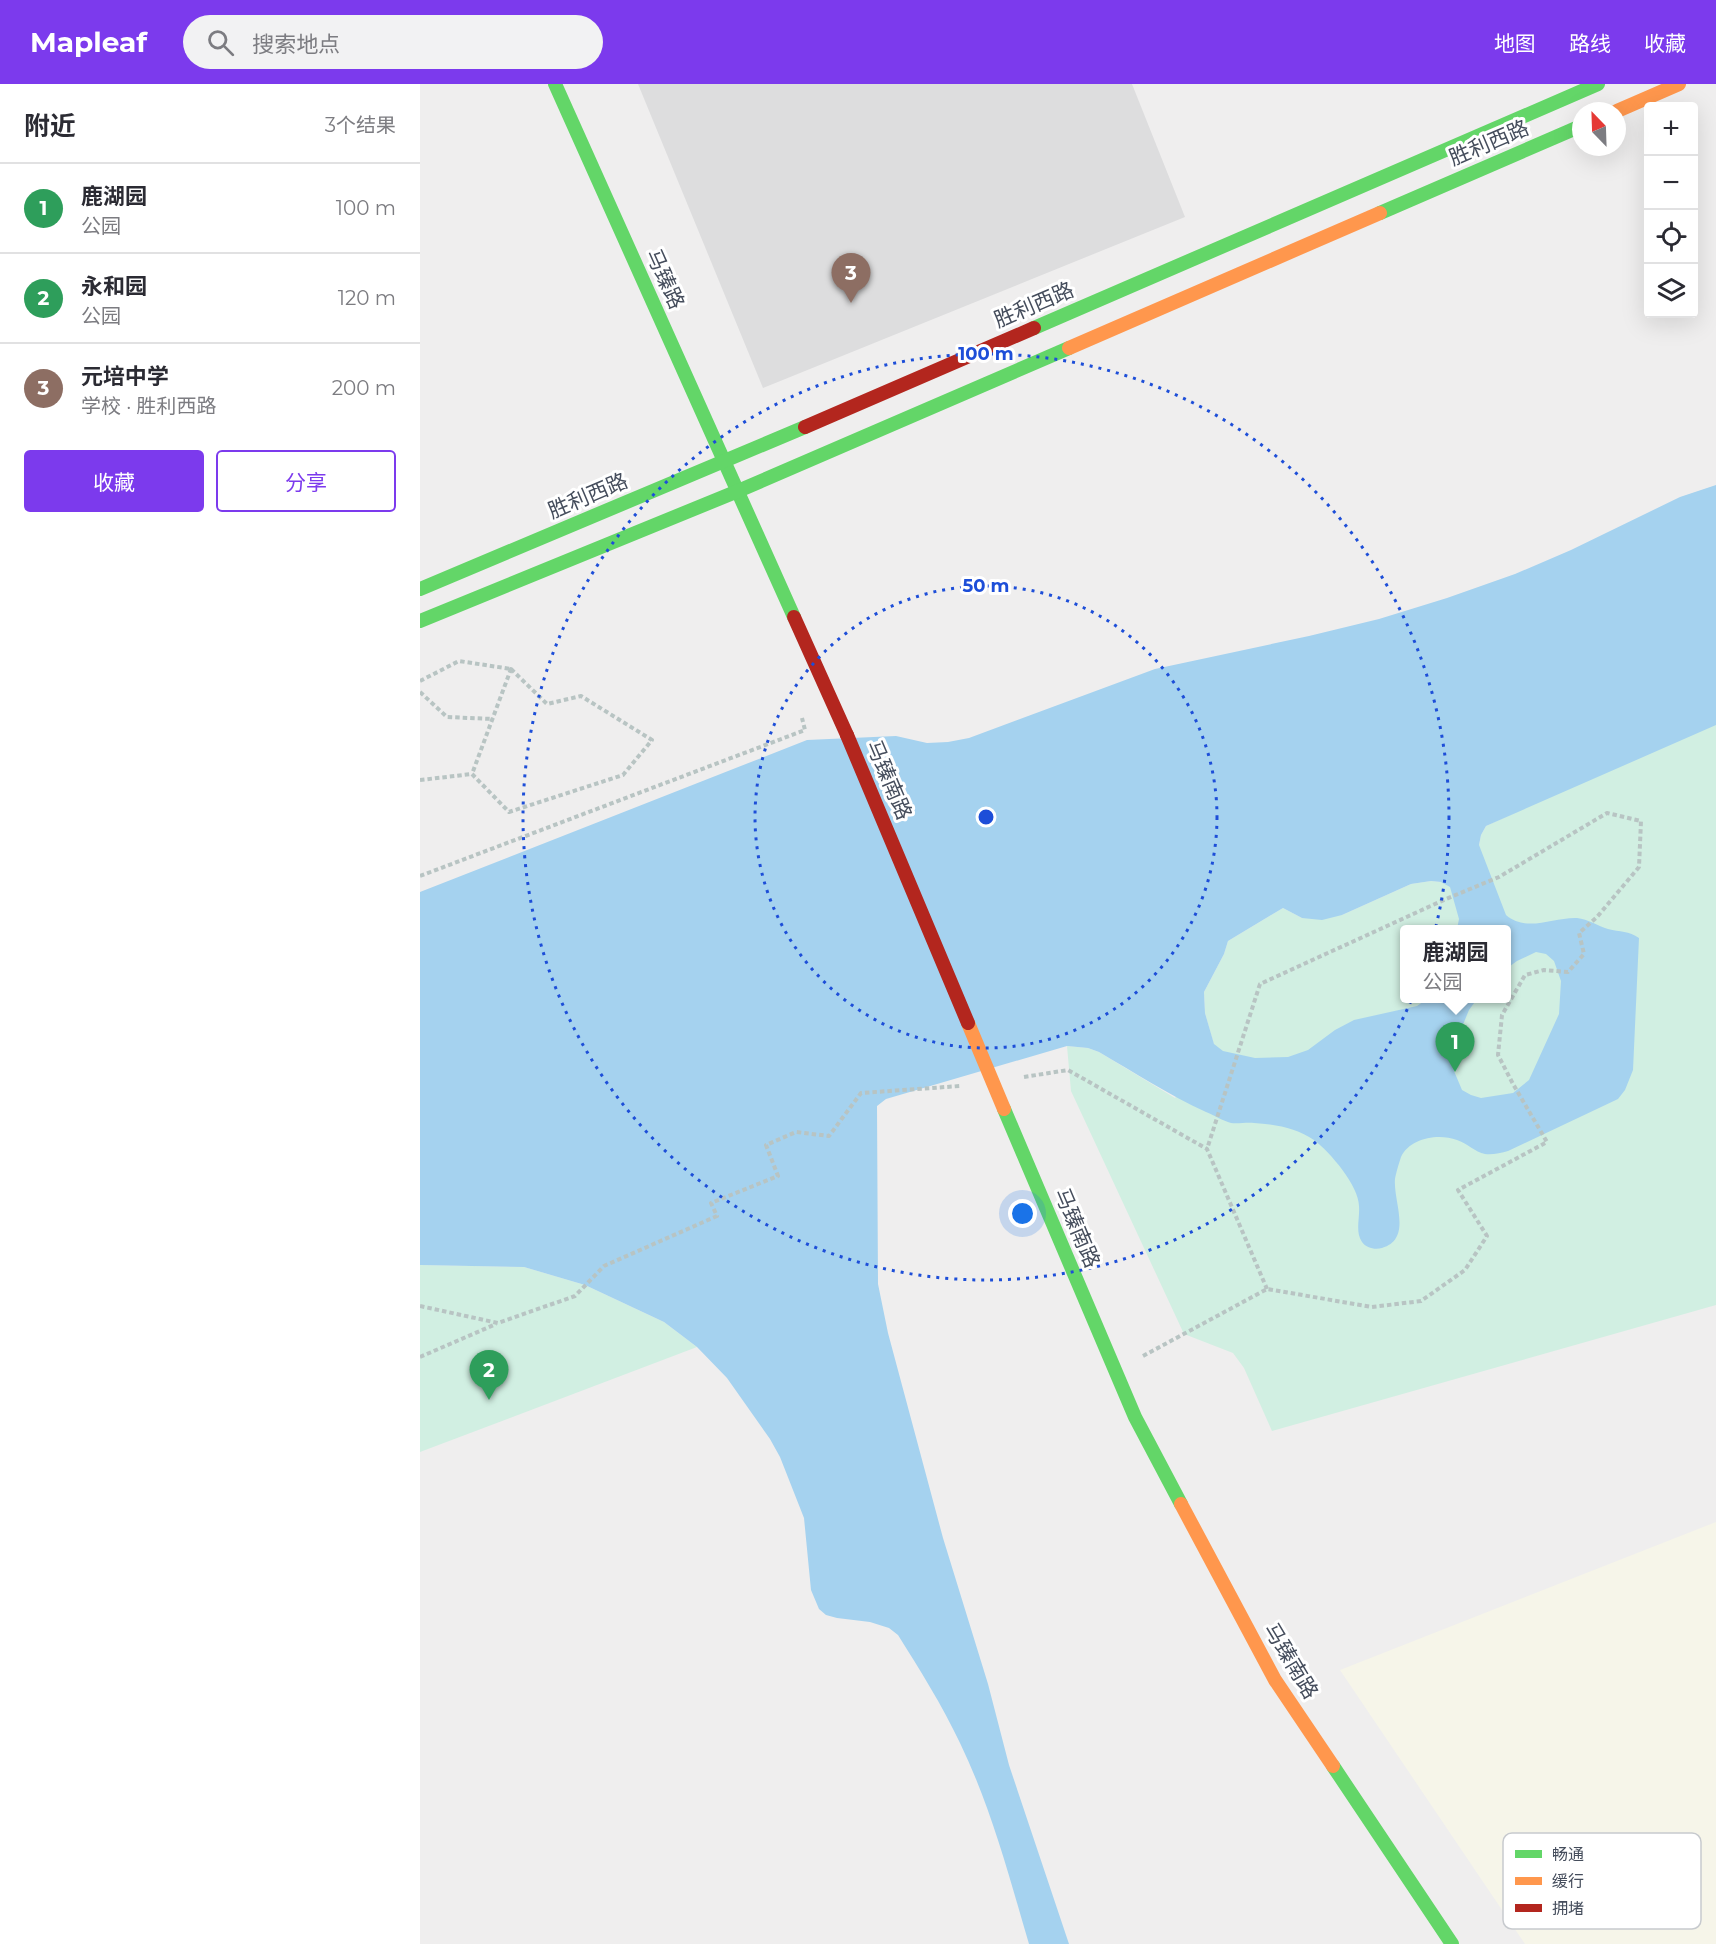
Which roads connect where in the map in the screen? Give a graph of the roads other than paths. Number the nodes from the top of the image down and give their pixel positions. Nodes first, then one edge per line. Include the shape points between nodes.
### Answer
1 (555, 84) edge
2 (1598, 84) edge
3 (1679, 84) edge
4 (1626, 107) edge
5 (1572, 130) edge
6 (724, 462) junction
7 (738, 490) junction
8 (420, 589) edge
9 (420, 621) edge
10 (1452, 1944) edge

1 - 6 main road, 马臻路
2 - 6 main road, 胜利西路
3 - 4 main road
5 - 7 main road, 胜利西路
6 - 7 main road, 马臻路
6 - 8 main road, 胜利西路
7 - 9 main road, 胜利西路
7 - 10 main road, 马臻南路, bridge via 847,735 1135,1418 1275,1680

